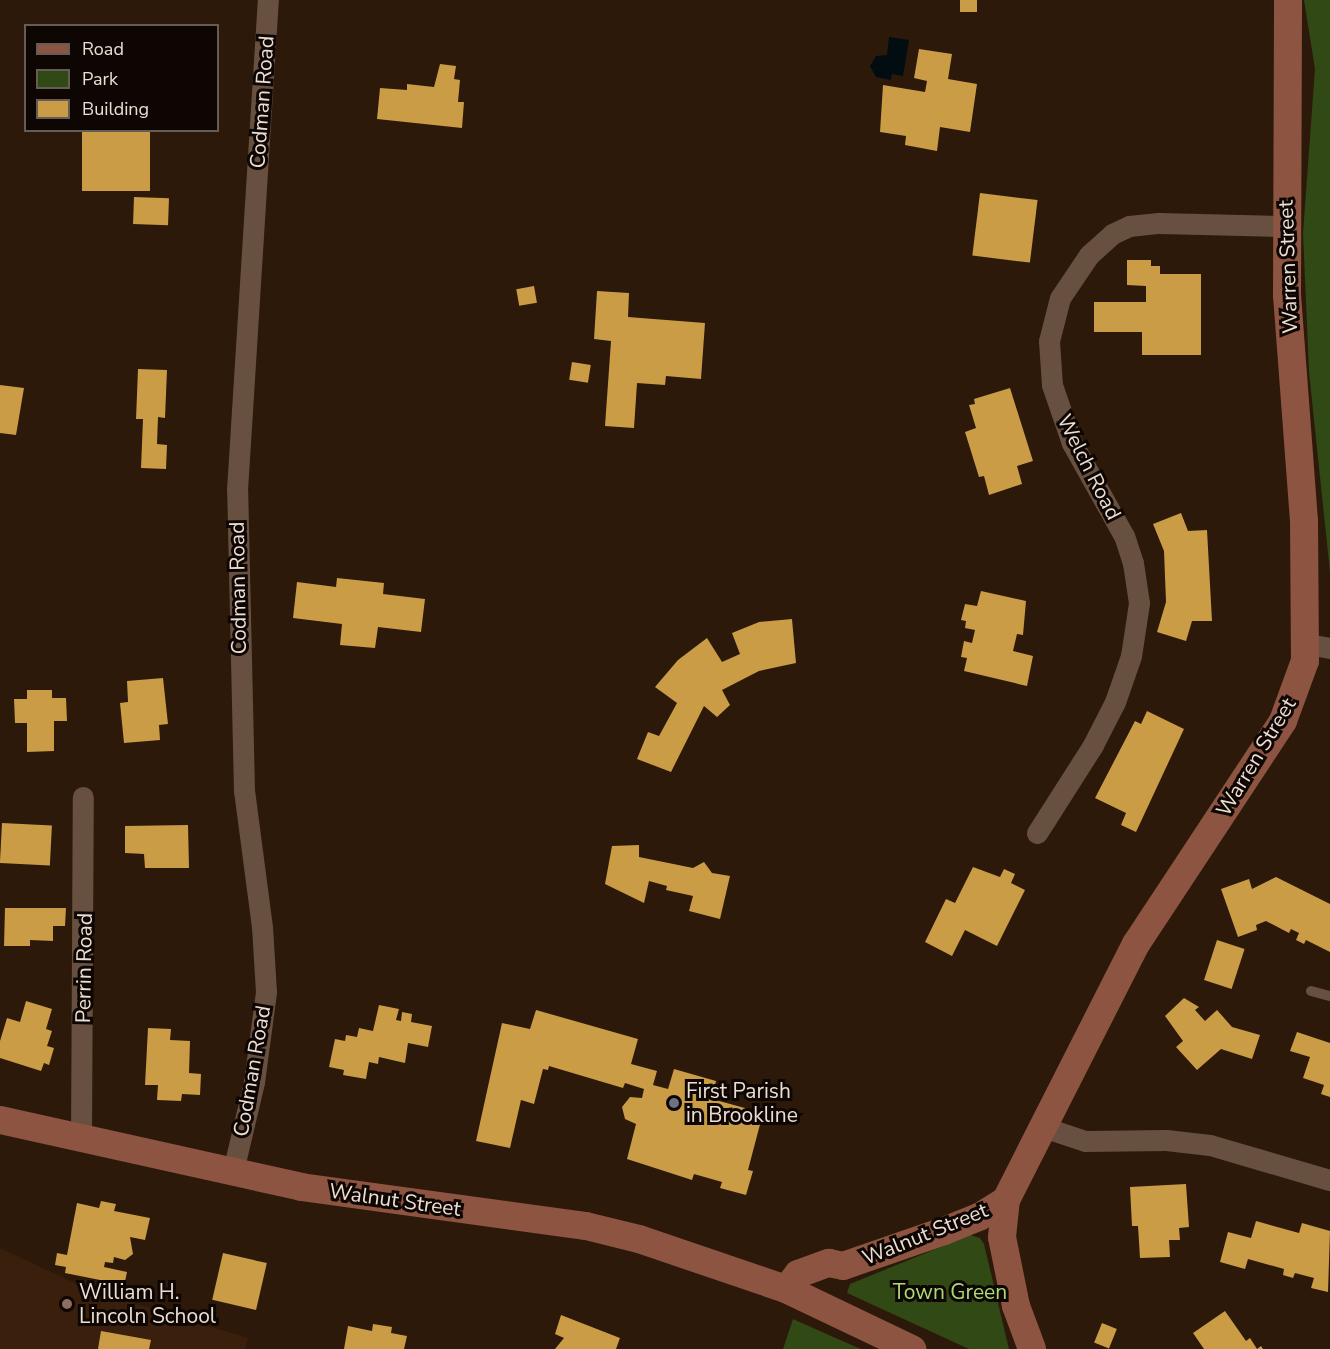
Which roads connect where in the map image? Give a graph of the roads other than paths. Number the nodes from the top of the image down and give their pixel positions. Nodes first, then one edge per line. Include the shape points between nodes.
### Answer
1 (268, 0) edge
2 (1288, 0) edge
3 (1285, 226) junction
4 (1318, 646) edge
5 (83, 798) dead end
6 (1037, 833) dead end
7 (1311, 991) dead end
8 (1330, 996) edge
9 (0, 1120) edge
10 (1044, 1127) junction
11 (81, 1138) junction
12 (233, 1172) junction
13 (1330, 1180) edge
14 (1006, 1200) junction
15 (786, 1289) junction
16 (912, 1349) edge
17 (1032, 1349) edge

1 - 12 street, Codman Road via 237,490 244,791 266,992 256,1071
2 - 3 street, Warren Street
3 - 4 street, Warren Street via 1304,521
3 - 6 street, Welch Road via 1160,222 1129,226 1112,234 1089,255 1060,298 1049,341 1052,385 1072,443 1124,537 1133,562 1139,603 1131,656 1115,702 1093,746
4 - 10 street, Warren Street via 1283,721 1136,944
5 - 11 street, Perrin Road
7 - 8 lane
9 - 11 street, Walnut Street
10 - 13 street via 1085,1141 1166,1140 1210,1145
10 - 14 street, Warren Street
11 - 12 street, Walnut Street
12 - 15 street, Walnut Street via 400,1203 586,1226 639,1239
14 - 15 street, Walnut Street via 979,1217 843,1266 829,1263 798,1274
14 - 17 street, Warren Street via 1002,1237 1016,1306
15 - 16 street, Walnut Street

